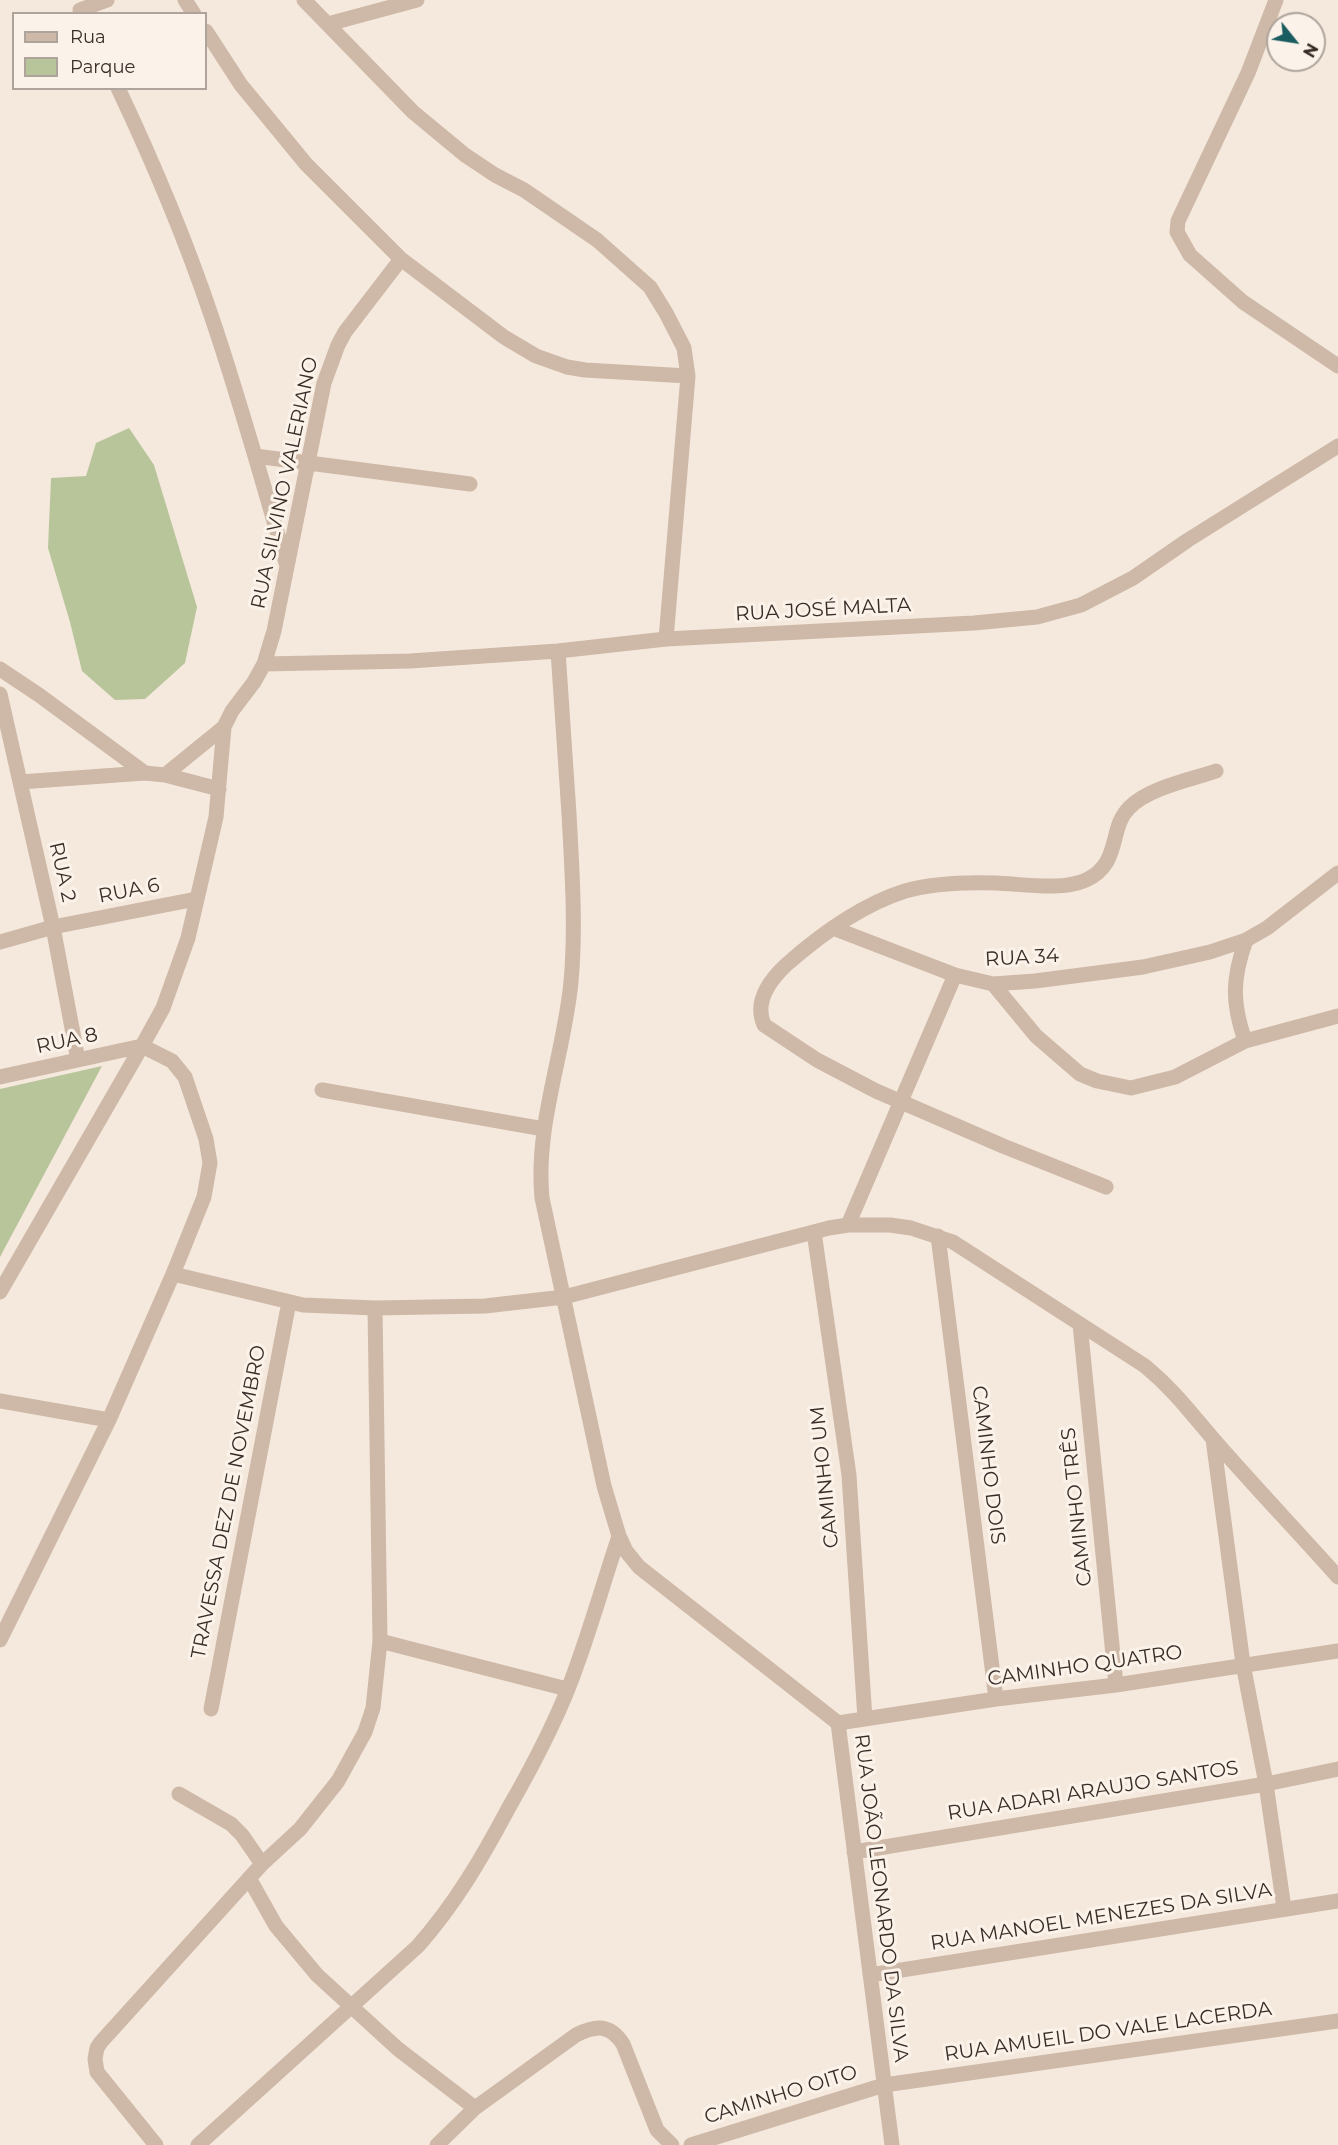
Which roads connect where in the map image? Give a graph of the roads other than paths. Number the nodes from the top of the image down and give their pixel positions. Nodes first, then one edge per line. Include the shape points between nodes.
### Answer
1 (107, 0) edge
2 (304, 0) edge
3 (417, 0) edge
4 (1276, 0) edge
5 (79, 8) edge
6 (328, 24) junction
7 (207, 33) edge
8 (119, 90) edge
9 (401, 259) junction
10 (1338, 366) edge
11 (688, 376) junction
12 (1338, 446) edge
13 (255, 456) junction
14 (309, 462) junction
15 (470, 484) dead end
16 (287, 566) junction
17 (666, 639) junction
18 (558, 651) junction
19 (264, 664) junction
20 (0, 669) edge
21 (0, 694) edge
22 (224, 728) junction
23 (1216, 771) dead end
24 (145, 773) junction
25 (165, 775) junction
26 (20, 782) junction
27 (219, 789) junction
28 (1338, 873) edge
29 (196, 899) junction
30 (53, 927) junction
31 (833, 928) junction
32 (1246, 940) junction
33 (0, 942) edge
34 (955, 975) junction
35 (993, 984) junction
36 (1338, 1016) edge
37 (1245, 1041) junction
38 (142, 1046) junction
39 (78, 1060) junction
40 (0, 1077) edge
41 (322, 1090) dead end
42 (901, 1102) junction
43 (544, 1129) junction
44 (1106, 1187) dead end
45 (848, 1225) junction
46 (814, 1232) junction
47 (938, 1236) junction
48 (173, 1274) junction
49 (0, 1292) edge
50 (564, 1297) junction
51 (289, 1302) junction
52 (375, 1308) junction
53 (1080, 1324) junction
54 (0, 1401) edge
55 (109, 1419) junction
56 (1213, 1439) junction
57 (619, 1536) junction
58 (1338, 1577) edge
59 (0, 1640) edge
60 (380, 1641) junction
61 (1338, 1651) edge
62 (1243, 1664) junction
63 (1116, 1685) junction
64 (567, 1689) junction
65 (996, 1699) junction
66 (211, 1709) dead end
67 (865, 1719) junction
68 (838, 1723) junction
69 (1338, 1769) edge
70 (1266, 1784) junction
71 (179, 1794) dead end
72 (854, 1852) junction
73 (262, 1864) junction
74 (249, 1878) junction
75 (1338, 1900) edge
76 (1284, 1908) junction
77 (870, 1975) junction
78 (352, 2007) junction
79 (1338, 2021) edge
80 (884, 2085) junction
81 (475, 2108) junction
82 (156, 2145) edge
83 (198, 2145) edge
84 (436, 2145) edge
85 (672, 2145) edge
86 (691, 2145) edge
87 (892, 2145) edge

1 - 5 street
2 - 6 street
3 - 6 street
4 - 10 street via 1248,73 1178,221 1177,232 1190,255 1244,302
6 - 11 street via 413,112 488,170 597,240 650,287 684,348
7 - 9 street via 241,85 306,164
8 - 13 street via 211,315
9 - 11 street via 504,337 551,363 585,370
9 - 14 street, RUA SILVINO VALERIANO via 338,345 324,383
11 - 17 street
12 - 17 street, RUA JOSÉ MALTA via 1133,578 1081,605 1036,617 974,623
13 - 14 street
13 - 16 street
14 - 15 street
14 - 16 street, RUA SILVINO VALERIANO
16 - 19 street, RUA SILVINO VALERIANO
17 - 18 street, RUA JOSÉ MALTA
18 - 19 street, RUA JOSÉ MALTA via 410,661
18 - 43 street, RUA JOÃO LEONARDO DA SILVA via 573,882 573,944 565,1023
19 - 22 street, RUA SILVINO VALERIANO
20 - 24 street
21 - 26 street, RUA 2
22 - 25 street
22 - 27 street
23 - 31 street via 1139,798 1119,824 1111,856 1090,878 1076,884 937,885 871,904
24 - 25 street
24 - 26 street
25 - 27 street
26 - 30 street, RUA 2
27 - 29 street via 210,849
28 - 32 street, RUA 34 via 1287,914
29 - 30 street, RUA 6
29 - 38 street via 188,938 163,1008
30 - 33 street, RUA 6
30 - 39 street, RUA 2
31 - 34 street, RUA 34
31 - 42 street via 779,972 764,995 761,1018 764,1025 817,1060
32 - 35 street, RUA 34 via 1143,967
32 - 37 street via 1237,965 1234,991
34 - 35 street, RUA 34
34 - 42 street
35 - 37 street via 1036,1036 1063,1060 1080,1074 1116,1086 1131,1088 1175,1077
36 - 37 street
38 - 39 street, RUA 8
38 - 48 street via 172,1061 182,1071 206,1139 210,1163 204,1197
38 - 49 street
39 - 40 street, RUA 8
41 - 43 street
42 - 44 street
42 - 45 street
43 - 50 street, RUA JOÃO LEONARDO DA SILVA via 540,1157 542,1198
45 - 46 street
45 - 47 street via 890,1225
46 - 50 street
46 - 67 street, CAMINHO UM via 849,1475
47 - 53 street via 972,1253
47 - 65 street, CAMINHO DOIS
48 - 51 street
48 - 55 street
50 - 52 street via 485,1306
50 - 57 street, RUA JOÃO LEONARDO DA SILVA via 604,1486
51 - 52 street
51 - 66 street, TRAVESSA DEZ DE NOVEMBRO
52 - 60 street
53 - 56 street via 1160,1378
53 - 63 street, CAMINHO TRÊS
54 - 55 street
55 - 59 street
56 - 58 street
56 - 62 street
57 - 64 street
57 - 68 street, RUA JOÃO LEONARDO DA SILVA via 639,1567
60 - 64 street
60 - 73 street via 373,1708 356,1749 338,1780 300,1829
61 - 62 street, CAMINHO QUATRO
62 - 63 street, CAMINHO QUATRO
62 - 70 street
63 - 65 street, CAMINHO QUATRO
64 - 78 street via 530,1770 441,1921
65 - 67 street, CAMINHO QUATRO
67 - 68 street, CAMINHO QUATRO
68 - 72 street, RUA JOÃO LEONARDO DA SILVA
69 - 70 street, RUA ADARI ARAUJO SANTOS
70 - 72 street, RUA ADARI ARAUJO SANTOS
70 - 76 street
71 - 73 street via 231,1824
72 - 77 street, RUA JOÃO LEONARDO DA SILVA
73 - 74 street
74 - 78 street via 276,1926 317,1975
74 - 82 street via 97,2048 95,2066 103,2080
75 - 76 street, RUA MANOEL MENEZES DA SILVA
76 - 77 street, RUA MANOEL MENEZES DA SILVA
77 - 80 street, RUA JOÃO LEONARDO DA SILVA
78 - 81 street via 398,2049
78 - 83 street
79 - 80 street, RUA AMUEIL DO VALE LACERDA
80 - 86 street, CAMINHO OITO
80 - 87 street, RUA JOÃO LEONARDO DA SILVA
81 - 84 street
81 - 85 street via 576,2035 608,2029 623,2044 657,2130

